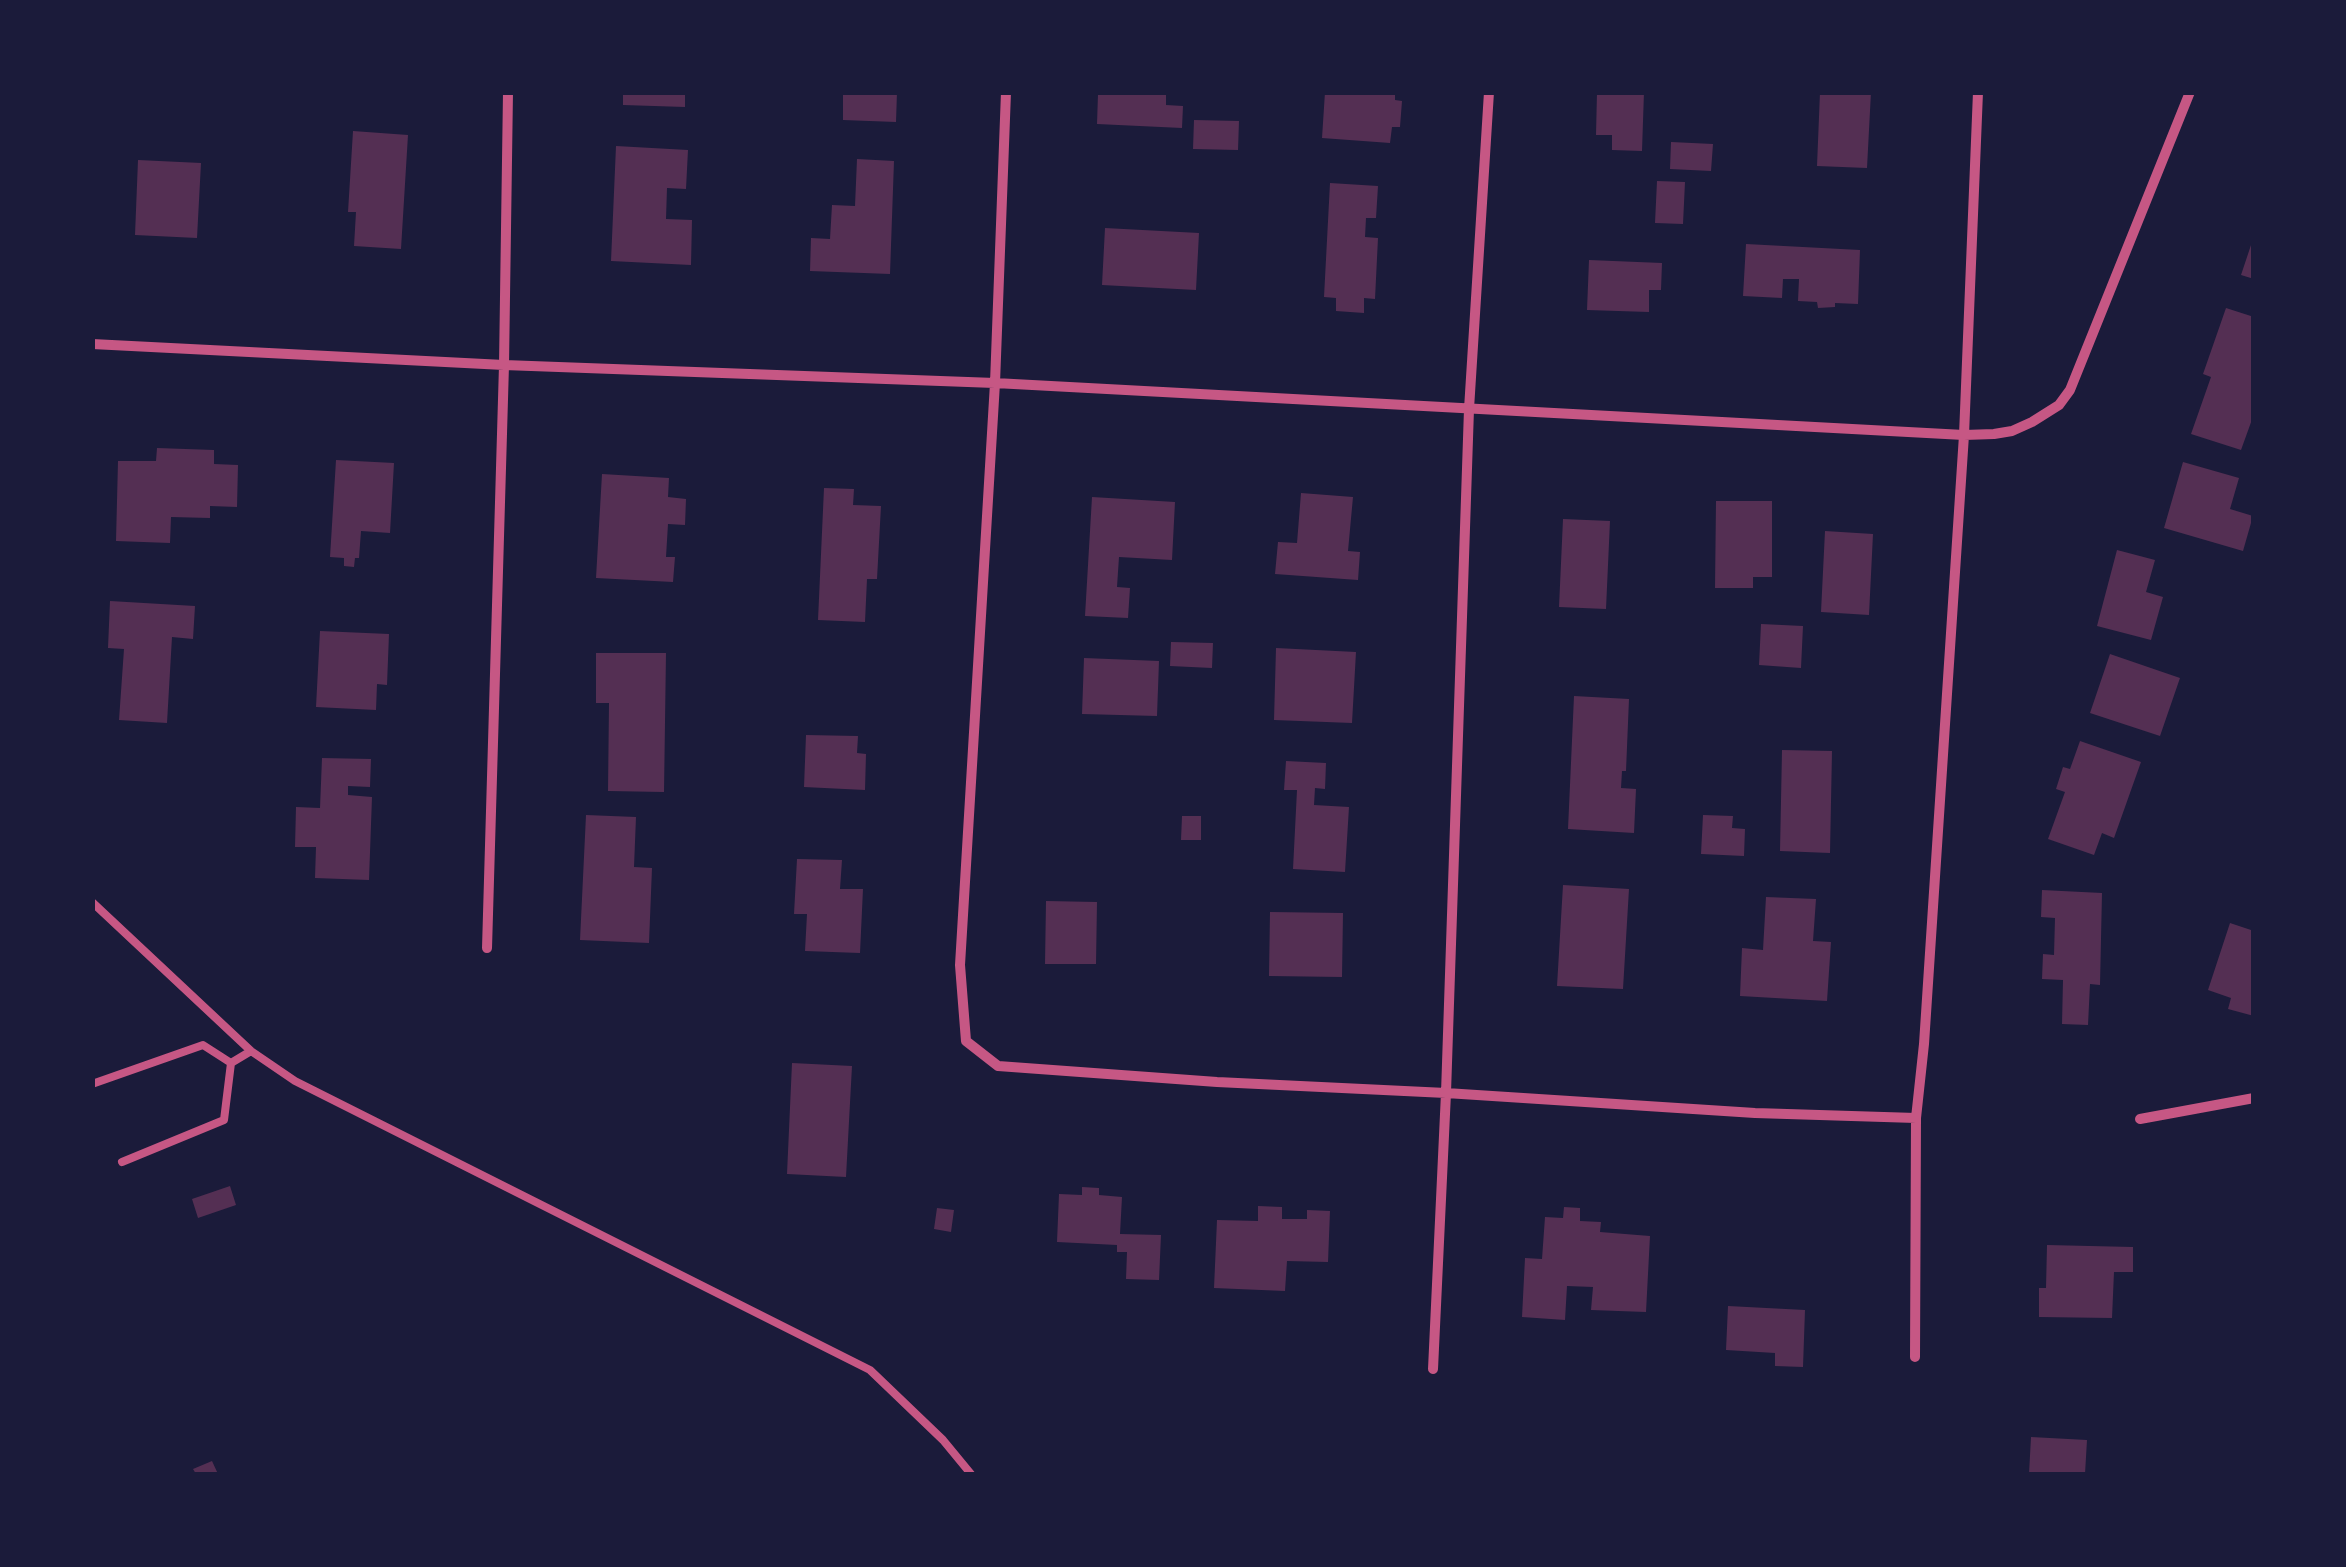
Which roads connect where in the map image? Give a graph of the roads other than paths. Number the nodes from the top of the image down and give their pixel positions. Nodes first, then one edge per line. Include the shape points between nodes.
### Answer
1 (508, 92) edge
2 (1006, 92) edge
3 (1488, 92) edge
4 (1978, 92) edge
5 (2190, 92) edge
6 (92, 344) edge
7 (504, 365) junction
8 (995, 382) junction
9 (1469, 409) junction
10 (1964, 435) junction
11 (92, 902) edge
12 (487, 948) dead end
13 (251, 1051) junction
14 (232, 1064) junction
15 (92, 1084) edge
16 (1446, 1092) junction
17 (2254, 1098) edge
18 (1916, 1118) junction
19 (2140, 1118) dead end
20 (122, 1162) dead end
21 (1915, 1356) dead end
22 (1433, 1369) dead end
23 (971, 1474) edge

1 - 7 street
2 - 8 street
3 - 9 street
4 - 10 street
5 - 10 street via 2070,390 2059,405 2012,431
6 - 7 street
7 - 8 street
7 - 12 street
8 - 9 street
8 - 16 street via 960,965 966,1041 998,1066
9 - 10 street
9 - 16 street
10 - 18 street
11 - 13 lane
13 - 14 lane
13 - 23 lane via 295,1081 870,1370
14 - 15 lane via 203,1045
14 - 20 lane via 224,1120
16 - 18 street
16 - 22 street
17 - 19 street
18 - 21 street

